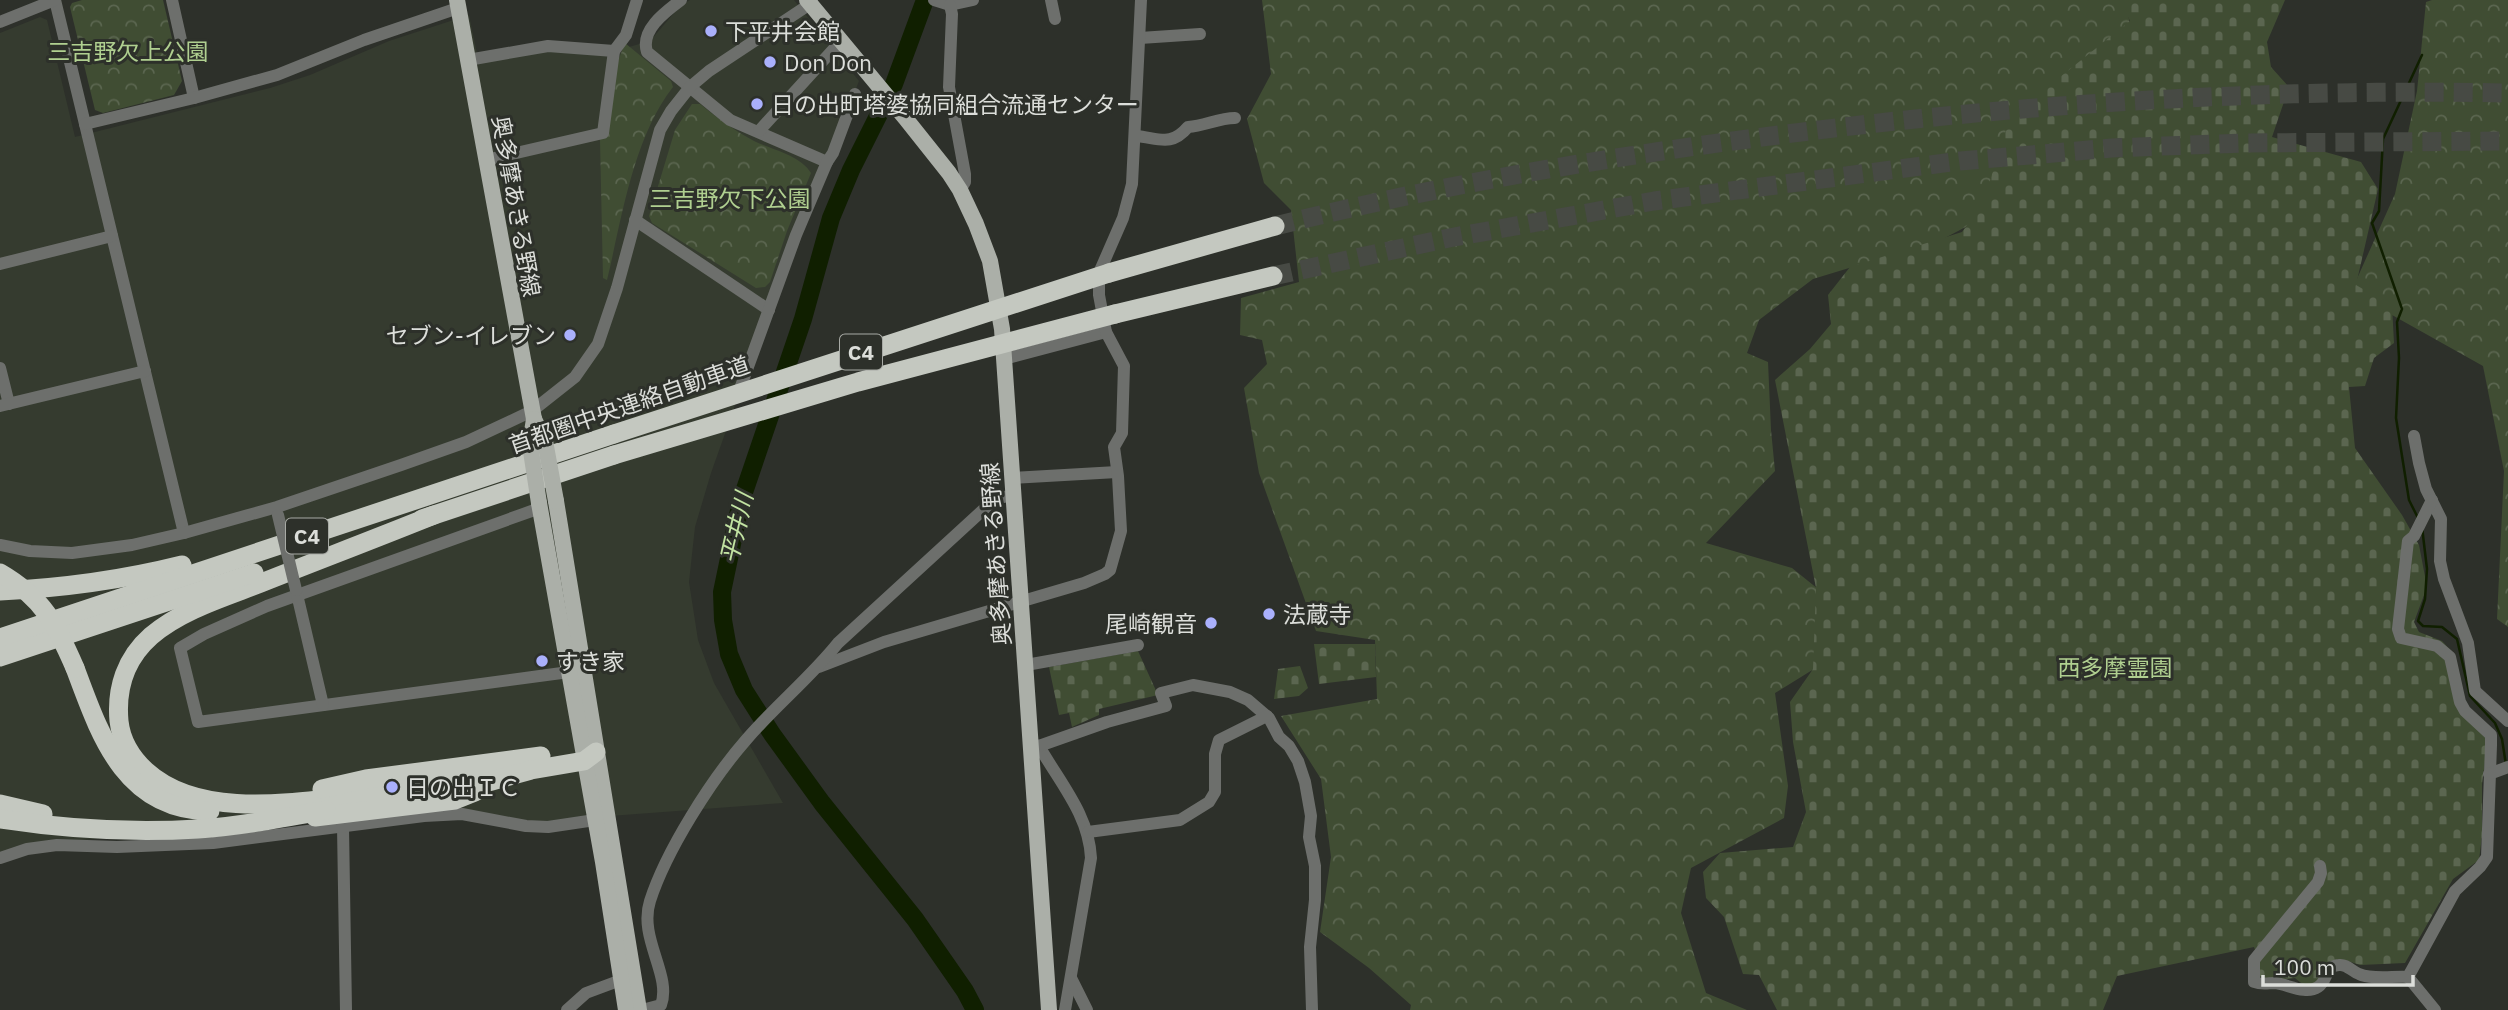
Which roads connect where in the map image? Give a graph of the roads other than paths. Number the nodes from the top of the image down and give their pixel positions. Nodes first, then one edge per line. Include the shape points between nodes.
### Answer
1 (55, 0) edge
2 (172, 0) edge
3 (637, 0) edge
4 (681, 0) edge
5 (973, 0) edge
6 (1051, 0) edge
7 (1141, 0) edge
8 (810, 1) edge
9 (944, 3) edge
10 (457, 4) edge
11 (1055, 19) dead end
12 (0, 22) edge
13 (1200, 34) dead end
14 (1140, 38) junction
15 (841, 41) junction
16 (614, 51) junction
17 (468, 60) junction
18 (690, 87) junction
19 (855, 94) dead end
20 (194, 98) junction
21 (1235, 118) dead end
22 (85, 124) junction
23 (759, 131) junction
24 (1136, 136) junction
25 (486, 160) junction
26 (827, 162) junction
27 (960, 190) junction
28 (635, 220) junction
29 (1275, 226) tunnel mouth
30 (112, 236) junction
31 (0, 264) edge
32 (1273, 276) tunnel mouth
33 (769, 310) junction
34 (1110, 323) junction
35 (1004, 359) junction
36 (0, 368) edge
37 (145, 371) junction
38 (741, 386) dead end
39 (4, 405) edge
40 (533, 415) junction
41 (2414, 436) dead end
42 (1117, 472) junction
43 (1012, 478) junction
44 (1013, 495) junction
45 (2432, 500) junction
46 (540, 506) junction
47 (277, 511) junction
48 (434, 515) junction
49 (322, 531) junction
50 (184, 533) junction
51 (0, 545) edge
52 (0, 573) edge
53 (0, 591) edge
54 (297, 593) junction
55 (1021, 601) junction
56 (0, 638) edge
57 (1138, 645) dead end
58 (0, 657) edge
59 (1026, 665) junction
60 (819, 667) junction
61 (569, 672) junction
62 (323, 705) junction
63 (1267, 716) junction
64 (2508, 720) edge
65 (1035, 746) junction
66 (588, 754) junction
67 (493, 768) junction
68 (2499, 771) edge
69 (0, 804) edge
70 (277, 811) junction
71 (0, 819) edge
72 (595, 820) junction
73 (342, 827) junction
74 (113, 829) junction
75 (1088, 832) junction
76 (0, 858) edge
77 (2320, 866) dead end
78 (1071, 977) junction
79 (2408, 977) junction
80 (621, 980) junction
81 (346, 1010) edge
82 (566, 1010) edge
83 (625, 1010) edge
84 (641, 1010) edge
85 (1049, 1010) edge
86 (1065, 1010) edge
87 (1087, 1010) edge
88 (1312, 1010) edge
89 (2435, 1010) edge

1 - 12 street
1 - 22 street
2 - 20 street
3 - 16 street via 626,36
4 - 18 street via 647,33 644,44 647,52
5 - 9 street
6 - 11 street
7 - 14 street
8 - 15 main road
8 - 18 street
9 - 27 street via 952,22 949,87 965,174
10 - 17 main road, 奥多摩あきる野線
10 - 20 street via 277,75
13 - 14 street
14 - 24 street
15 - 23 street
15 - 27 main road, 奥多摩あきる野線
16 - 17 street via 548,46
16 - 25 street via 603,134
17 - 25 main road, 奥多摩あきる野線
18 - 23 street via 730,120
18 - 28 street via 660,130
19 - 26 street
20 - 22 street
21 - 24 street via 1188,127 1178,139 1169,141
22 - 30 street
23 - 26 street
24 - 34 street via 1132,184 1123,218 1099,273 1099,295
25 - 40 main road, 奥多摩あきる野線
26 - 33 street
27 - 35 main road, 奥多摩あきる野線 via 990,261
28 - 33 street
28 - 40 street via 598,344 575,377
29 - 49 highway, 首都圏中央連絡自動車道 / C4, bridge via 1110,273
30 - 31 street
30 - 37 street
32 - 34 highway, 首都圏中央連絡自動車道 / C4
33 - 38 street
34 - 35 street
34 - 42 street via 1124,366 1122,433 1114,447
34 - 48 highway, 首都圏中央連絡自動車道 / C4, bridge via 858,382
35 - 43 main road, 奥多摩あきる野線
36 - 39 street
37 - 39 street
37 - 50 street
40 - 46 main road, 奥多摩あきる野線, bridge via 530,444
40 - 47 street
40 - 66 main road, 奥多摩あきる野線, bridge via 545,441 556,501
41 - 45 street
42 - 43 street
42 - 55 street via 1121,531 1110,569 1084,583
43 - 44 main road, 奥多摩あきる野線
44 - 55 main road, 奥多摩あきる野線
44 - 60 street via 995,499 838,643
45 - 64 street via 2441,519 2444,579 2468,643 2475,691
45 - 68 street via 2408,541 2398,629 2401,638 2437,646 2450,657 2460,702 2491,735
46 - 54 street
46 - 61 main road, 奥多摩あきる野線
47 - 50 street
47 - 54 street, bridge
48 - 58 highway, 首都圏中央連絡自動車道 / C4
48 - 70 highway via 186,615 153,635 128,665 118,705 120,726 138,764 175,791
49 - 53 highway via 134,577
49 - 56 highway, 首都圏中央連絡自動車道 / C4
50 - 51 street via 72,553
52 - 70 highway, bridge via 23,586 63,639 107,746 139,786 198,811
54 - 62 street
54 - 62 street via 180,648 198,722
55 - 59 main road, 奥多摩あきる野線
55 - 60 street via 884,642
57 - 59 street
59 - 65 main road, 奥多摩あきる野線
60 - 84 street via 734,754 696,809 659,876 647,918 664,990 661,1005
61 - 62 street
61 - 66 main road, 奥多摩あきる野線
63 - 65 street via 1230,692 1193,685 1161,693 1166,706
63 - 75 street via 1219,740 1209,802 1180,820
63 - 88 street via 1298,761 1311,816 1309,837 1315,866
65 - 75 street via 1076,805
65 - 85 main road, 奥多摩あきる野線
66 - 67 highway
66 - 72 main road, 奥多摩あきる野線
66 - 84 main road, 奥多摩あきる野線
67 - 70 highway via 437,761 341,775
67 - 70 highway via 466,796 455,800 367,811
68 - 79 street via 2487,857 2455,891
69 - 74 highway
70 - 74 highway via 201,829
71 - 74 highway
72 - 73 street via 526,826 462,814
72 - 80 main road, 奥多摩あきる野線
73 - 76 street via 189,845 57,845
73 - 81 street
75 - 78 street via 1091,858
77 - 79 street via 2318,882 2254,960 2254,982 2317,989 2335,965 2366,976
78 - 86 street
78 - 87 street
79 - 89 street
80 - 82 street via 586,992
80 - 83 main road, 奥多摩あきる野線

